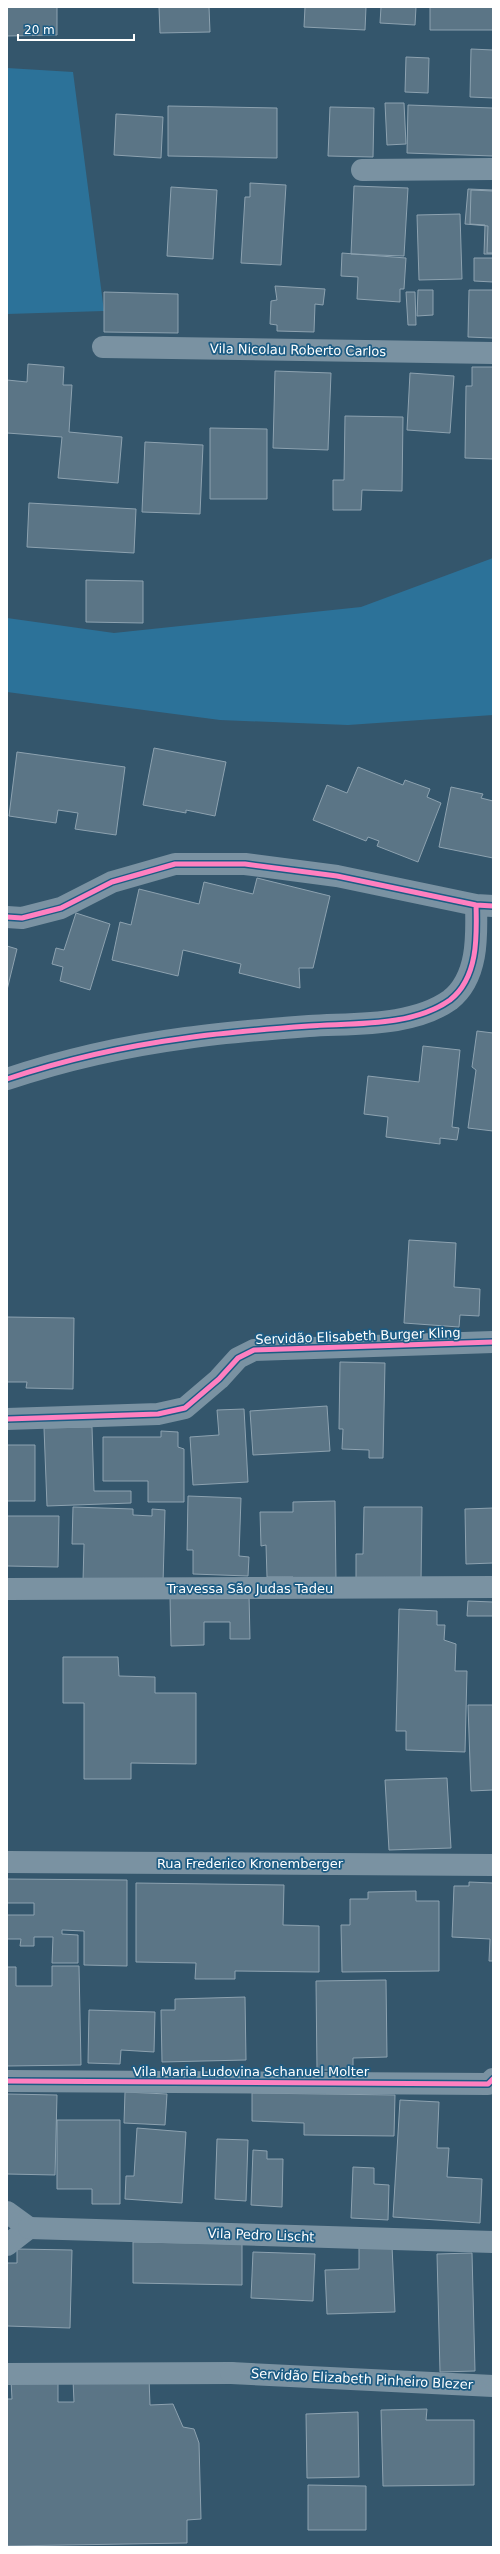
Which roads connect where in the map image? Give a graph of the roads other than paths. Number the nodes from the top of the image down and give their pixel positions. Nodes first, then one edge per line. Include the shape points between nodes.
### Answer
1 (493, 169) edge
2 (362, 170) dead end
3 (103, 348) dead end
4 (493, 353) edge
5 (485, 905) edge
6 (7, 917) edge
7 (7, 1079) edge
8 (493, 1342) edge
9 (7, 1419) edge
10 (493, 1587) edge
11 (7, 1589) edge
12 (7, 1862) edge
13 (493, 1865) edge
14 (493, 2079) edge
15 (7, 2081) edge
16 (7, 2212) edge
17 (29, 2228) junction
18 (493, 2242) edge
19 (7, 2245) edge
20 (7, 2374) edge
21 (493, 2386) edge

1 - 2 street
3 - 4 street, Vila Nicolau Roberto Carlos
5 - 6 street via 330,875 245,864 174,864 112,882 60,908 22,918
5 - 7 street via 477,932 473,964 463,984 451,999 433,1010 392,1020 185,1038 49,1065
8 - 9 street, Servidão Elisabeth Burger Kling via 254,1350 238,1358 219,1379 185,1408 158,1414
10 - 11 street, Travessa São Judas Tadeu
12 - 13 street, Rua Frederico Kronemberger
14 - 15 street, Vila Maria Ludovina Schanuel Molter via 488,2084
16 - 17 street
17 - 18 street, Vila Pedro Lischt
17 - 19 street
20 - 21 street, Servidão Elizabeth Pinheiro Blezer via 231,2373

